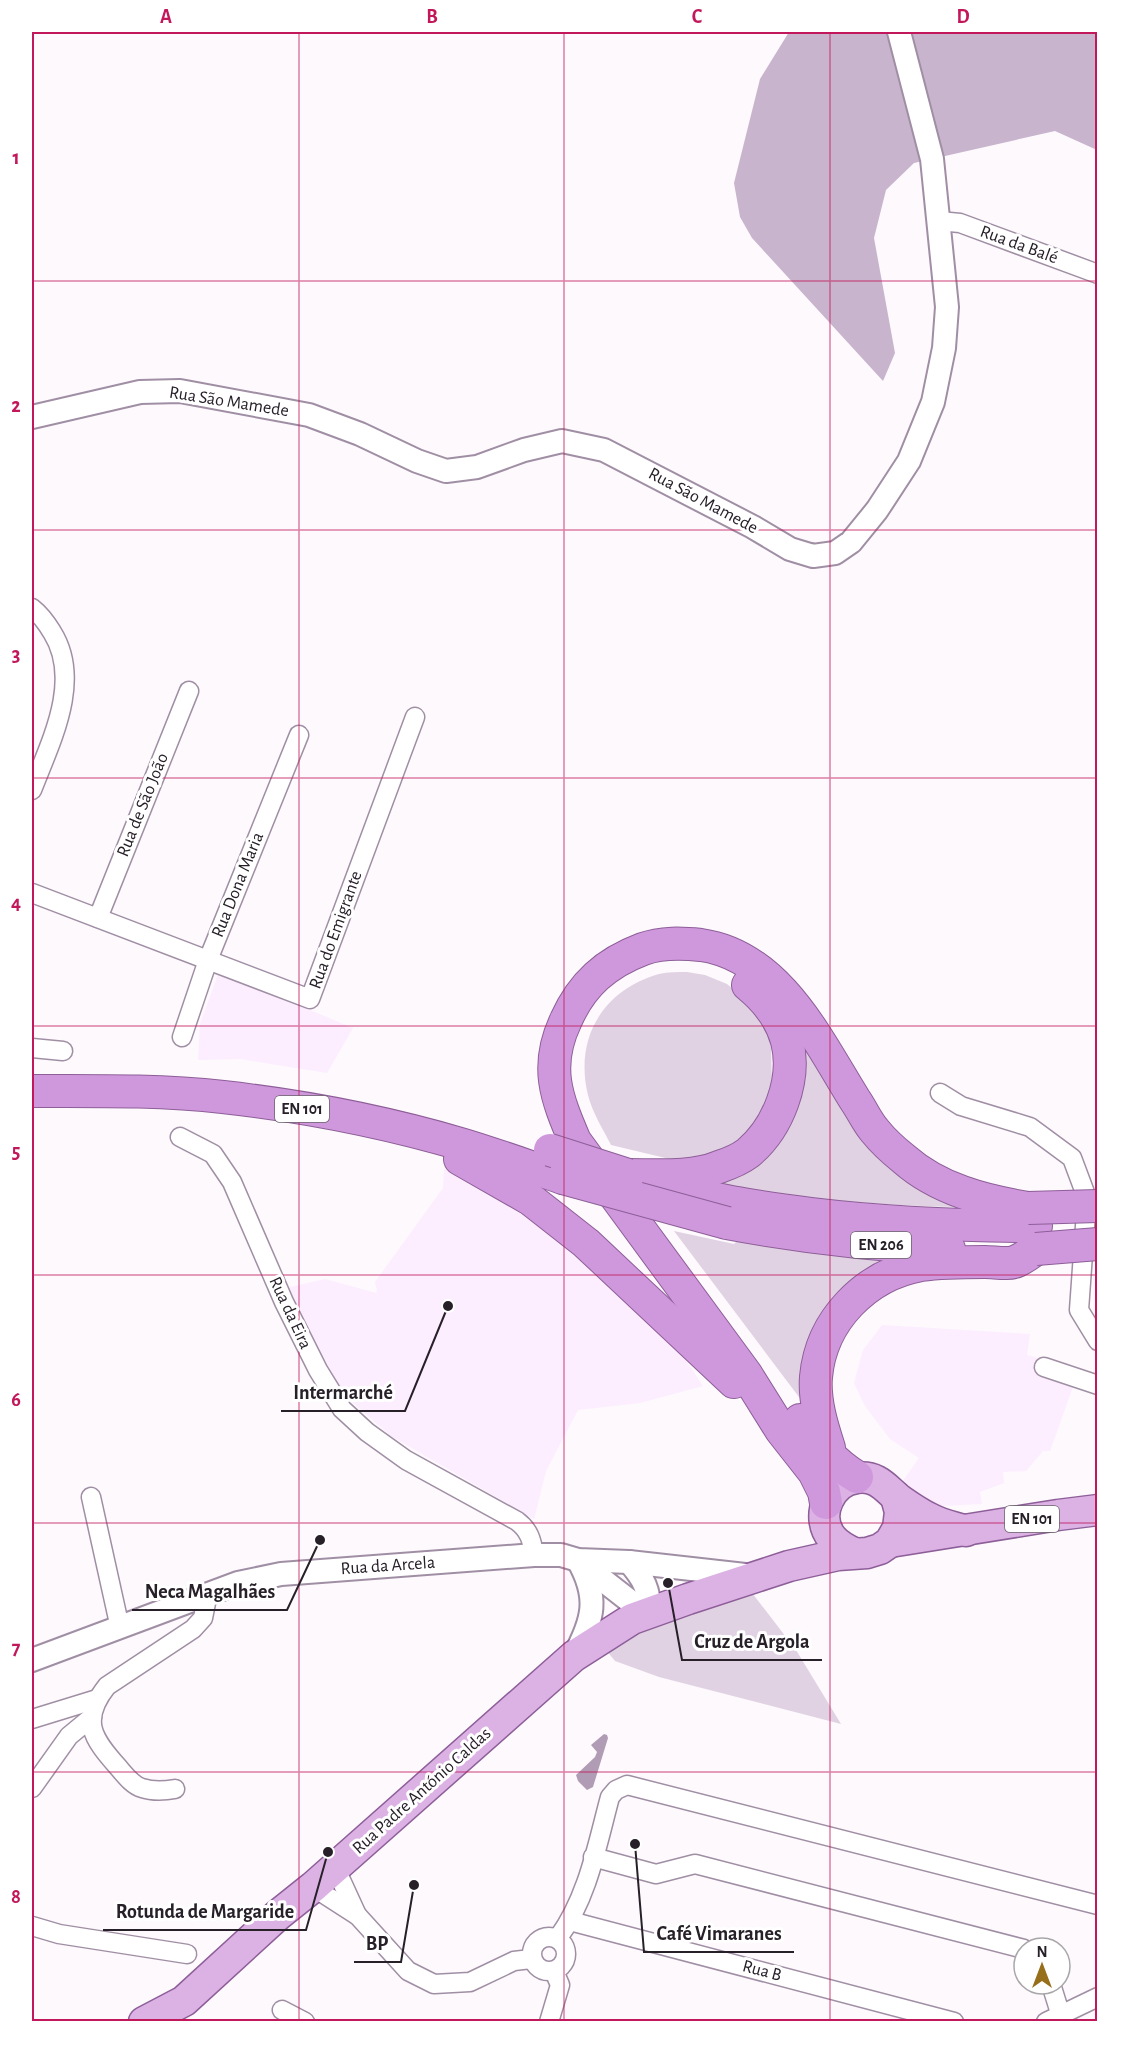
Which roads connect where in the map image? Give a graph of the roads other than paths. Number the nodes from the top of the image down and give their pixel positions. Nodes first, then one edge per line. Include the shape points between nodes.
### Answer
1 (899, 32) edge
2 (939, 221) junction
3 (1098, 274) edge
4 (32, 417) edge
5 (32, 608) edge
6 (189, 691) dead end
7 (415, 717) dead end
8 (299, 735) dead end
9 (36, 767) edge
10 (32, 790) edge
11 (32, 893) edge
12 (98, 918) junction
13 (208, 960) junction
14 (182, 1037) dead end
15 (32, 1048) edge
16 (63, 1051) dead end
17 (32, 1074) edge
18 (32, 1090) edge
19 (940, 1093) dead end
20 (384, 1124) junction
21 (180, 1137) dead end
22 (681, 1183) junction
23 (1098, 1206) edge
24 (1098, 1221) edge
25 (727, 1223) joint
26 (1034, 1228) junction
27 (1098, 1244) edge
28 (1098, 1341) edge
29 (1044, 1367) dead end
30 (1098, 1384) edge
31 (781, 1430) junction
32 (831, 1455) junction
33 (857, 1478) junction
34 (91, 1497) dead end
35 (896, 1497) junction
36 (1098, 1510) edge
37 (825, 1513) junction
38 (966, 1531) junction
39 (890, 1542) junction
40 (854, 1553) junction
41 (534, 1554) junction
42 (578, 1560) junction
43 (629, 1562) junction
44 (789, 1566) junction
45 (756, 1576) junction
46 (208, 1593) junction
47 (650, 1613) junction
48 (120, 1628) junction
49 (574, 1656) junction
50 (32, 1660) edge
51 (97, 1699) junction
52 (92, 1717) junction
53 (32, 1719) edge
54 (32, 1788) edge
55 (175, 1789) dead end
56 (593, 1857) junction
57 (335, 1867) junction
58 (313, 1887) junction
59 (1098, 1905) edge
60 (358, 1916) junction
61 (570, 1921) junction
62 (32, 1926) edge
63 (558, 1938) junction
64 (1012, 1946) edge
65 (187, 1954) dead end
66 (531, 1959) junction
67 (554, 1971) junction
68 (1051, 1996) edge
69 (1098, 1997) edge
70 (282, 2010) dead end
71 (1053, 2017) edge
72 (144, 2022) edge
73 (305, 2022) edge
74 (549, 2022) edge
75 (954, 2022) edge

1 - 2 street, Rua São Mamede via 932,159
2 - 3 street, Rua da Balé via 960,223
2 - 4 street, Rua São Mamede via 946,307 944,348 933,402 909,461 877,510 851,542 835,553 813,556 790,549 604,450 562,441 477,467 446,471 309,415 180,391 141,392
5 - 9 street via 41,614 58,643 64,691 60,714
6 - 12 street, Rua de São João
7 - 13 street, Rua do Emigrante via 310,999
8 - 13 street, Rua Dona Maria
9 - 10 street
11 - 12 street, Rua do Emigrante
12 - 13 street, Rua do Emigrante
13 - 14 street, Rua Dona Maria
15 - 16 street
17 - 22 highway, EN 101, bridge via 226,1082 309,1090 390,1105 628,1175
18 - 20 highway, EN 101 via 222,1097
19 - 28 street via 961,1106 1030,1127 1072,1158 1088,1198 1078,1311
20 - 25 highway, EN 101, bridge
20 - 31 highway via 390,1137 460,1159 530,1199 586,1243
21 - 41 street, Rua da Eira via 213,1154 232,1182 284,1302 342,1409 406,1460 517,1521 526,1528
22 - 26 highway, EN 206 via 745,1206 882,1222
22 - 32 highway via 747,1154 770,1128 783,1101 789,1071 787,1041 773,1011 759,994 735,975 711,964 685,961 659,963 630,972 606,989 588,1011 578,1037 573,1069 578,1097 593,1134 819,1446
23 - 26 highway, bridge via 1061,1209
24 - 26 highway, EN 206
25 - 26 highway, EN 206 via 790,1235 957,1250
26 - 27 highway, EN 206, bridge
26 - 31 highway via 989,1202 944,1185 905,1161 874,1131 792,1003 772,980 742,958 713,947 655,945 622,957 594,977 573,1004 558,1035 553,1070 558,1101 575,1141 747,1374
26 - 32 highway via 1016,1262 957,1262 894,1272 869,1286 845,1308 821,1352 816,1377 817,1404
29 - 30 street
31 - 37 highway via 814,1472 824,1492
32 - 33 highway
33 - 35 main road, EN 101 via 886,1485
33 - 37 main road, EN 101 via 838,1486
34 - 48 street
35 - 38 main road, EN 101 via 934,1521
35 - 39 main road via 900,1512 898,1528
36 - 38 main road, EN 101
37 - 40 main road via 830,1536 840,1547
37 - 44 main road, EN 101 via 813,1541
38 - 39 main road, EN 101
39 - 40 main road, EN 101 via 867,1553
40 - 44 main road, EN 101
41 - 42 street, Rua da Arcela
41 - 46 street, Rua da Arcela via 281,1574
42 - 43 street, Rua da Arcela
42 - 47 street
42 - 49 street via 592,1597 591,1617
43 - 45 street, Rua da Arcela
43 - 47 street via 649,1593
44 - 45 main road, EN 101
45 - 47 main road, EN 101
46 - 48 street, Rua da Arcela
46 - 51 street via 203,1618 193,1629 107,1686
47 - 49 main road, Rua Padre António Caldas / EN 101 via 632,1619
48 - 50 street, Rua da Arcela
49 - 57 main road, Rua Padre António Caldas / EN 101
51 - 52 street
51 - 53 street
52 - 54 street via 69,1736
52 - 55 street via 93,1735 131,1782 158,1791
56 - 59 street via 610,1797 627,1785
56 - 61 street
56 - 64 street via 656,1874 695,1864
57 - 58 main road, Rua Padre António Caldas / EN 101
57 - 60 street
58 - 60 street
58 - 72 main road, Rua Padre António Caldas / EN 101 via 184,2001
60 - 66 street via 408,1971 434,1984 470,1982 514,1961
61 - 63 street
61 - 75 street, Rua B
62 - 65 street via 59,1934
63 - 66 street via 544,1936 533,1945
63 - 67 street via 567,1949 565,1963
66 - 67 street via 540,1970
67 - 74 street via 560,1985
68 - 71 street
69 - 71 street
70 - 73 street

